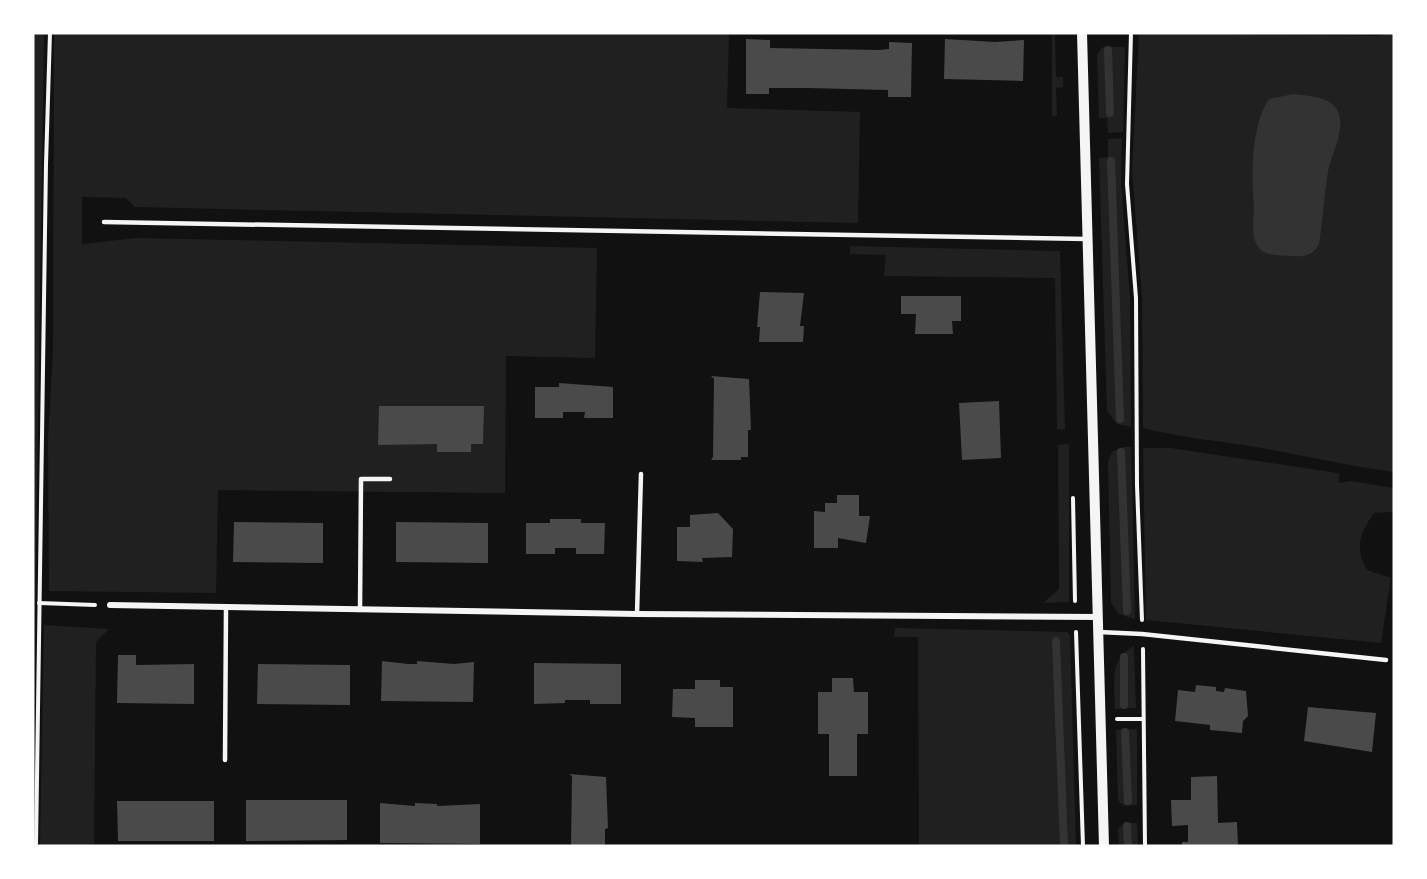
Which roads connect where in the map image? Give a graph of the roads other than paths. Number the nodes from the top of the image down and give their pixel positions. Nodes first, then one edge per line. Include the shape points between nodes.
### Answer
1 (1082, 33) edge
2 (104, 222) dead end
3 (1087, 239) junction
4 (641, 474) dead end
5 (390, 479) dead end
6 (110, 605) road end
7 (226, 608) junction
8 (360, 610) junction
9 (637, 614) junction
10 (1098, 618) junction
11 (1099, 632) junction
12 (1386, 660) dead end
13 (225, 760) dead end
14 (1104, 846) edge

1 - 3 street
2 - 3 lane
3 - 10 street
4 - 9 lane
5 - 8 lane via 361,479
6 - 7 street
7 - 8 street
7 - 13 lane
8 - 9 street
9 - 10 street
10 - 11 street
11 - 12 lane via 1142,633
11 - 14 street

